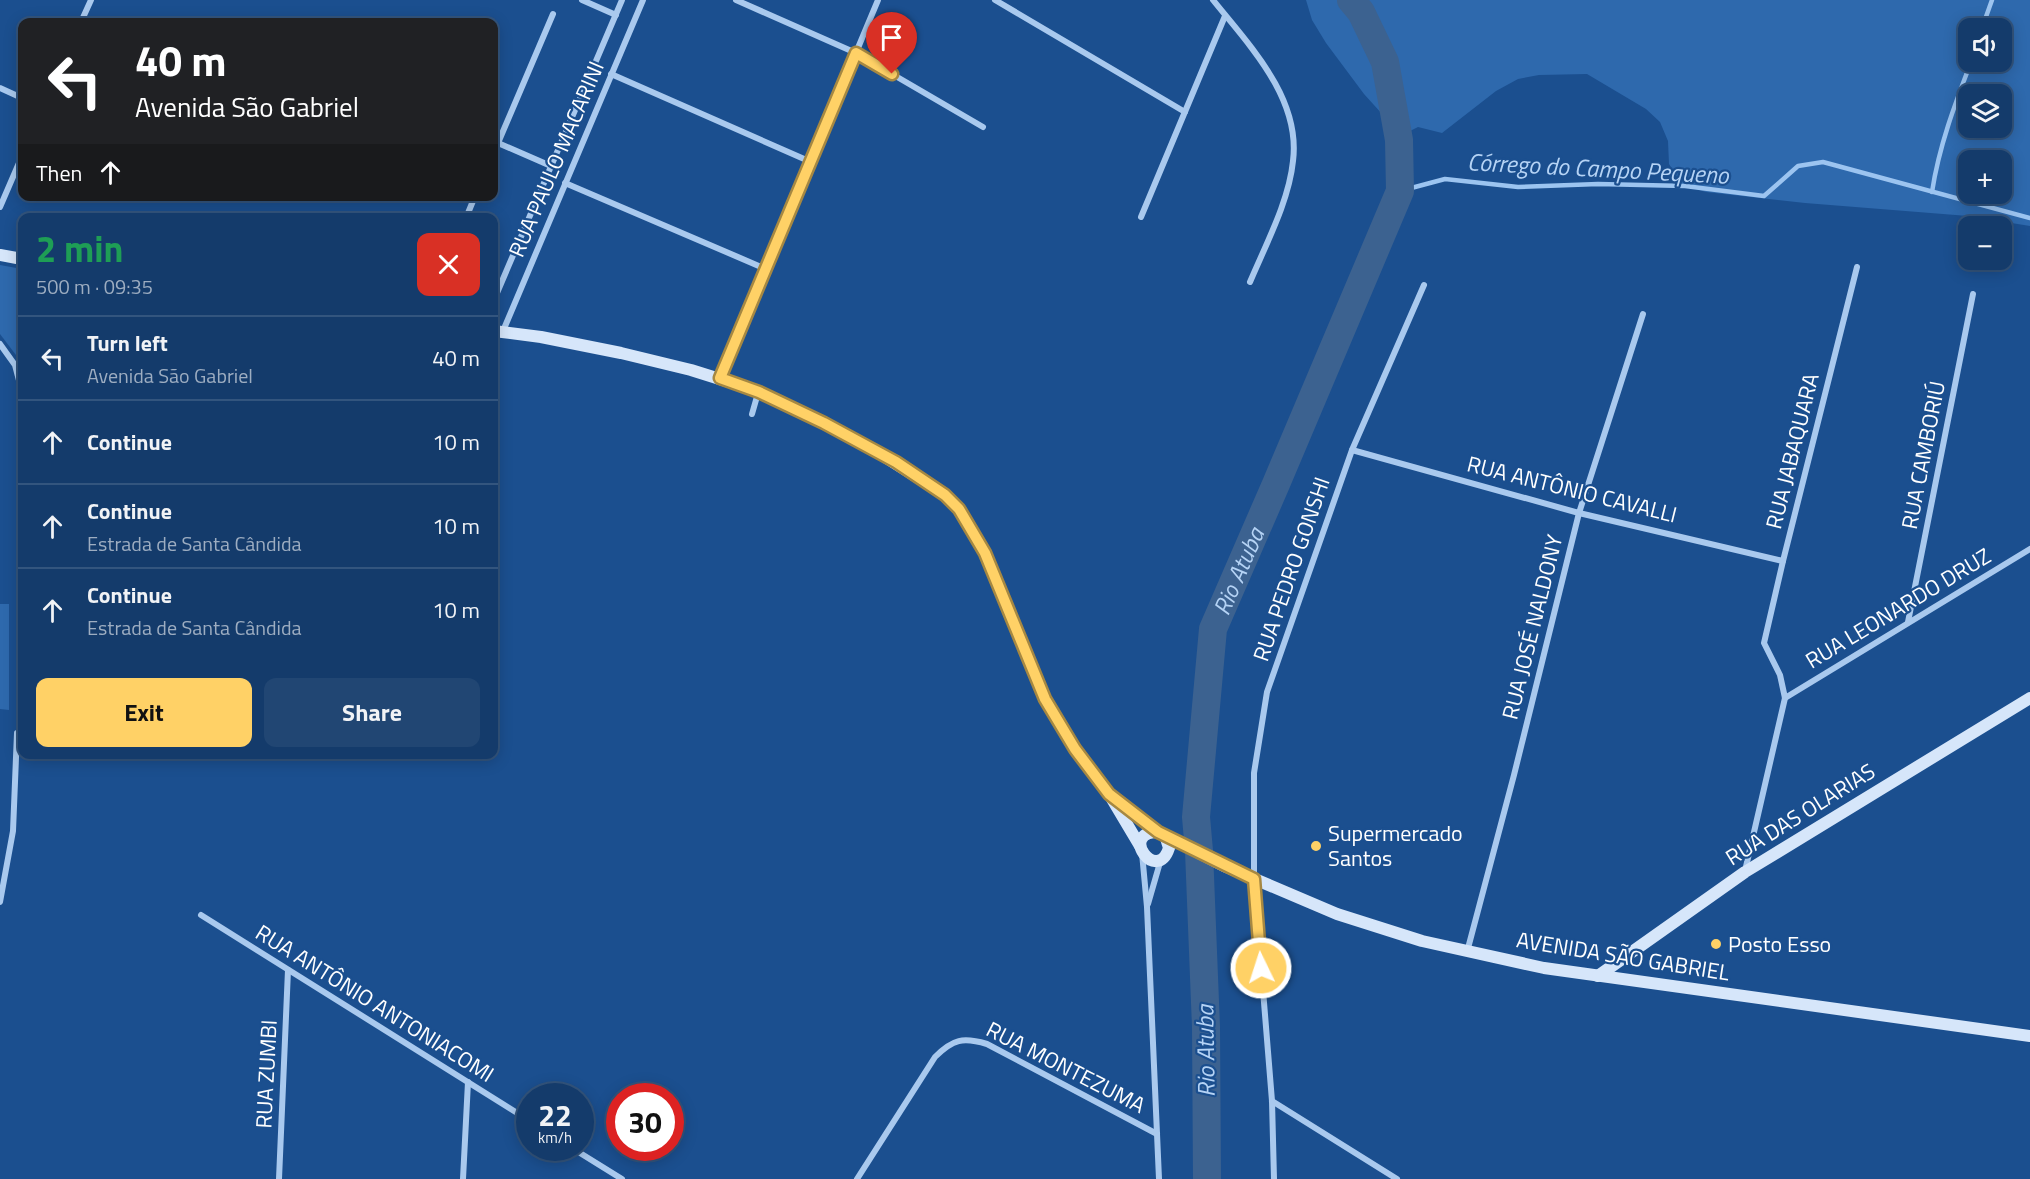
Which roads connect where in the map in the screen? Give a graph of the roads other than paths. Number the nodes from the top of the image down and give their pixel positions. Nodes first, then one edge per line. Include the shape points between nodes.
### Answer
1 (91, 0) edge
2 (582, 0) edge
3 (622, 0) edge
4 (643, 0) edge
5 (736, 0) edge
6 (878, 0) edge
7 (995, 0) edge
8 (1213, 0) edge
9 (553, 14) dead end
10 (616, 15) junction
11 (1225, 15) junction
12 (83, 18) edge
13 (856, 53) junction
14 (611, 75) junction
15 (0, 88) edge
16 (18, 96) edge
17 (1185, 112) junction
18 (983, 127) dead end
19 (811, 162) junction
20 (18, 165) edge
21 (551, 166) junction
22 (566, 183) junction
23 (0, 207) edge
24 (1141, 217) dead end
25 (0, 255) edge
26 (18, 258) edge
27 (1857, 267) dead end
28 (766, 269) junction
29 (1250, 282) dead end
30 (1424, 285) dead end
31 (498, 291) edge
32 (1973, 294) dead end
33 (1643, 314) dead end
34 (498, 331) edge
35 (0, 344) edge
36 (18, 377) edge
37 (720, 378) junction
38 (759, 392) junction
39 (752, 414) dead end
40 (1352, 450) junction
41 (1579, 513) junction
42 (2030, 549) edge
43 (1783, 561) junction
44 (1908, 622) junction
45 (1764, 644) joint
46 (1785, 698) junction
47 (2030, 698) edge
48 (17, 733) dead end
49 (1109, 794) junction
50 (1161, 833) junction
51 (1141, 849) junction
52 (1194, 850) junction
53 (1163, 857) junction
54 (1745, 872) junction
55 (1254, 879) junction
56 (0, 902) edge
57 (1147, 908) junction
58 (201, 915) dead end
59 (1467, 952) junction
60 (288, 970) junction
61 (1598, 975) junction
62 (2030, 1036) edge
63 (468, 1082) junction
64 (1272, 1101) junction
65 (516, 1112) edge
66 (1157, 1134) junction
67 (593, 1161) edge
68 (279, 1179) edge
69 (463, 1179) edge
70 (622, 1179) edge
71 (857, 1179) edge
72 (1159, 1179) edge
73 (1274, 1179) edge
74 (1397, 1179) edge

1 - 12 street
2 - 10 street
3 - 10 street
4 - 14 street, RUA PAULO MACARINI
5 - 13 street
6 - 13 street
7 - 17 street
8 - 11 street
9 - 21 street via 498,143
10 - 21 street
11 - 17 street
11 - 29 street via 1279,92 1293,140 1294,159 1286,195
13 - 18 street
13 - 19 street
14 - 19 street
14 - 22 street, RUA PAULO MACARINI
15 - 16 street
17 - 24 street
19 - 28 street
20 - 23 street
21 - 31 street
22 - 28 street
22 - 34 street, RUA PAULO MACARINI
25 - 26 main road
27 - 43 street, RUA JABAQUARA
28 - 37 street
30 - 40 street, RUA PEDRO GONSHI
32 - 44 street, RUA CAMBORIÚ
33 - 41 street, RUA JOSÉ NALDONY
34 - 37 main road via 579,344
35 - 36 street
37 - 38 main road
38 - 39 street
38 - 49 main road via 866,445 925,480 959,509 985,553 1045,699 1075,749
40 - 41 street, RUA ANTÔNIO CAVALLI
40 - 55 street, RUA PEDRO GONSHI via 1267,692 1254,773
41 - 43 street, RUA ANTÔNIO CAVALLI
41 - 59 street, RUA JOSÉ NALDONY
42 - 44 street, RUA LEONARDO DRUZ
43 - 45 street, RUA JABAQUARA
44 - 46 street, RUA LEONARDO DRUZ
45 - 46 street, RUA LEONARDO DRUZ via 1780,675
46 - 54 street, RUA LEONARDO DRUZ
47 - 54 main road, RUA DAS OLARIAS
48 - 56 street via 13,831
49 - 50 main road, AVENIDA SÃO GABRIEL
49 - 51 main road
50 - 51 main road via 1146,834
50 - 52 main road, AVENIDA SÃO GABRIEL
50 - 53 main road via 1169,848
51 - 53 main road via 1148,859
51 - 57 street
52 - 53 main road
52 - 55 main road, AVENIDA SÃO GABRIEL
53 - 57 street
54 - 61 main road, RUA DAS OLARIAS
55 - 59 main road, AVENIDA SÃO GABRIEL via 1337,914 1422,942
55 - 64 street, RUA PEDRO GONSHI
57 - 66 street
58 - 60 street, RUA ANTÔNIO ANTONIACOMI
59 - 61 main road, AVENIDA SÃO GABRIEL
60 - 63 street, RUA ANTÔNIO ANTONIACOMI
60 - 68 street, RUA ZUMBI
61 - 62 main road, AVENIDA SÃO GABRIEL
63 - 65 street, RUA ANTÔNIO ANTONIACOMI
63 - 69 street
64 - 73 street, RUA PEDRO GONSHI
64 - 74 street
66 - 71 street, RUA MONTEZUMA via 987,1044 957,1040 935,1057
66 - 72 street
67 - 70 street

